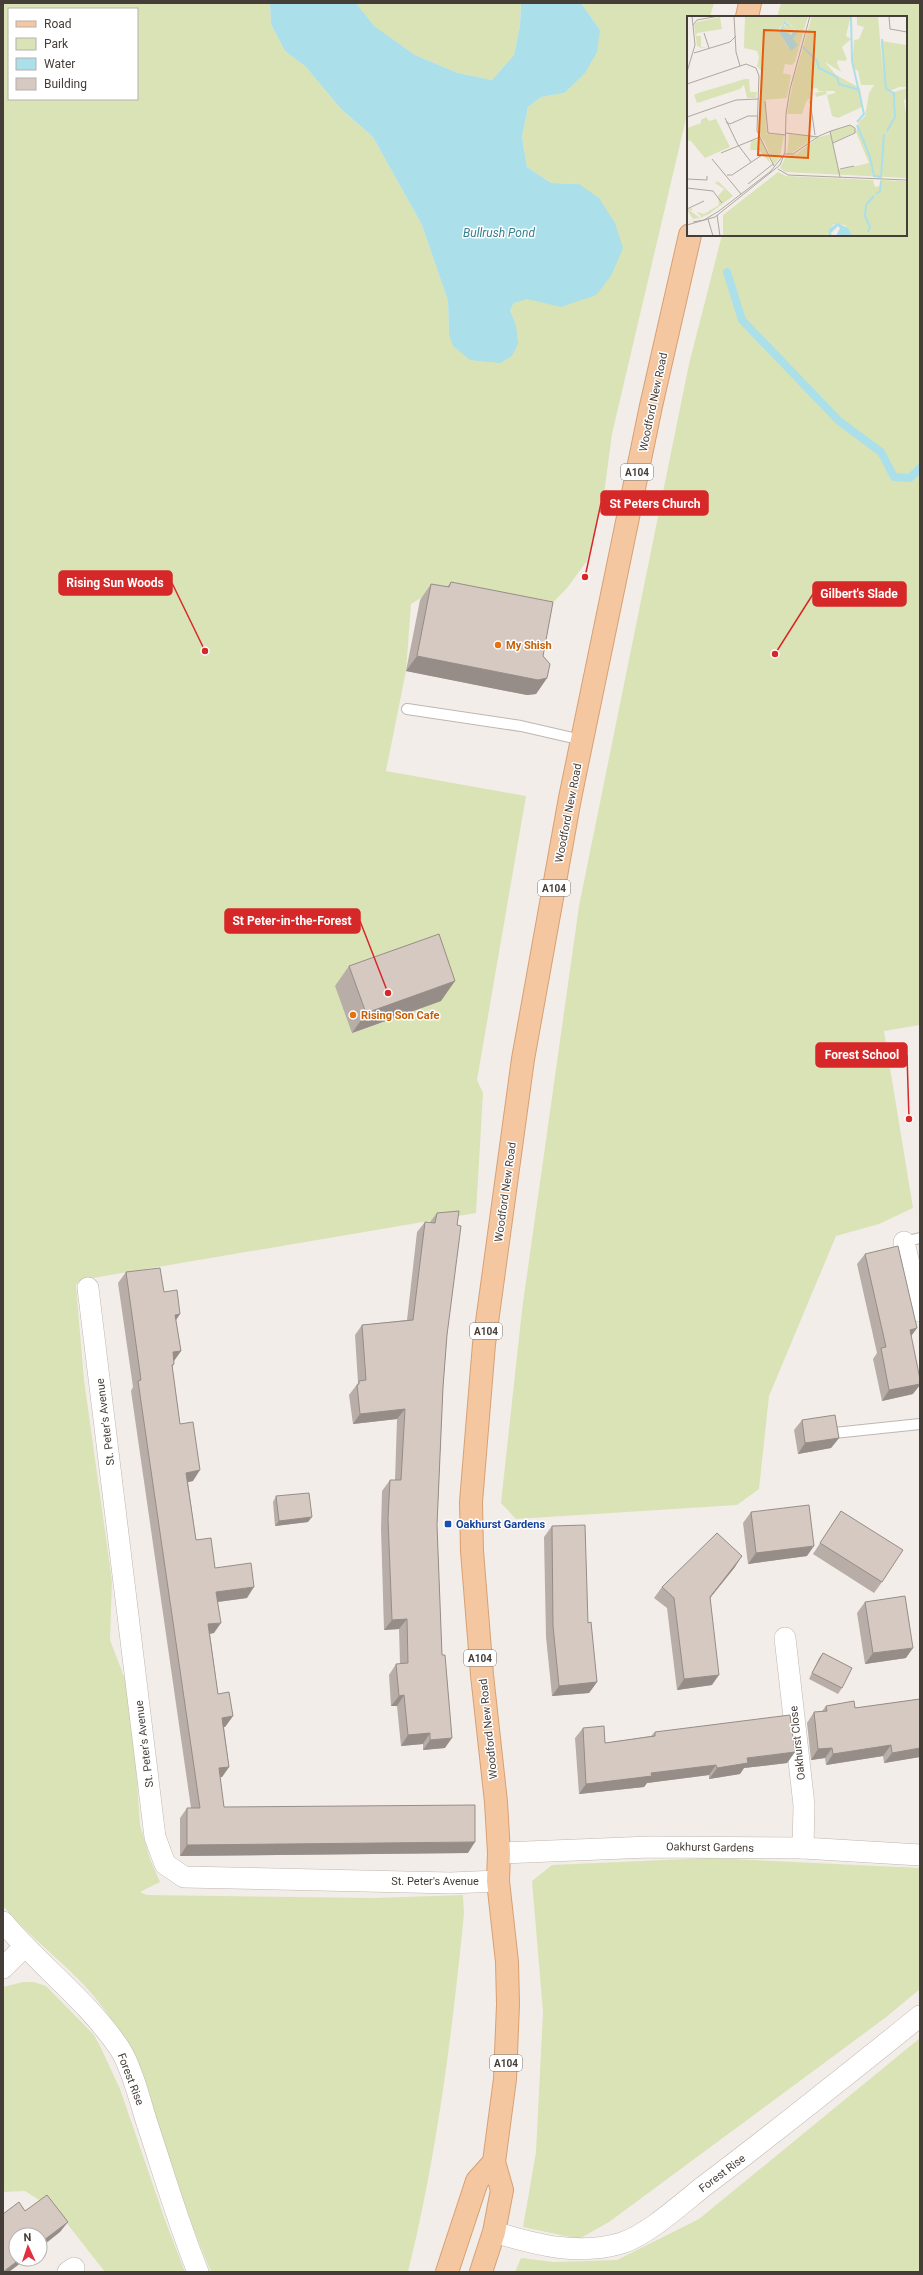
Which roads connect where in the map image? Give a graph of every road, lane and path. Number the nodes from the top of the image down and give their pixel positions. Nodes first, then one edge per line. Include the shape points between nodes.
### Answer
1 (750, 3) edge
2 (747, 16) edge
3 (690, 236) edge
4 (407, 709) dead end
5 (582, 740) junction
6 (912, 1240) edge
7 (88, 1288) dead end
8 (920, 1311) edge
9 (920, 1424) edge
10 (834, 1433) edge
11 (785, 1638) dead end
12 (803, 1848) junction
13 (499, 1853) junction
14 (920, 1854) edge
15 (498, 1881) junction
16 (3, 1922) edge
17 (24, 1947) junction
18 (3, 1968) edge
19 (920, 2016) edge
20 (494, 2162) junction
21 (494, 2232) junction
22 (198, 2272) edge
23 (447, 2272) edge
24 (482, 2272) edge

1 - 2 main road
3 - 5 main road, Woodford New Road / A104
4 - 5 lane via 521,726
5 - 13 main road, Woodford New Road / A104 via 523,1059 484,1344 471,1495 476,1604
6 - 8 street
7 - 15 street, St. Peter's Avenue via 155,1837 165,1864 184,1877 451,1883
9 - 10 lane
11 - 12 street, Oakhurst Close via 804,1805
12 - 13 street, Oakhurst Gardens via 650,1847
12 - 14 street, Oakhurst Gardens
13 - 15 main road, Woodford New Road / A104
15 - 20 main road, Woodford New Road / A104 via 507,1962 507,2010 505,2079
16 - 17 street, Forest Rise
17 - 18 street
17 - 22 street, Forest Rise via 81,2001 120,2050
19 - 21 street, Forest Rise via 649,2228 623,2242 590,2249 555,2248
20 - 21 main road, Woodford New Road / A104 via 502,2190
20 - 23 main road via 477,2181
21 - 24 main road, Woodford New Road / A104

